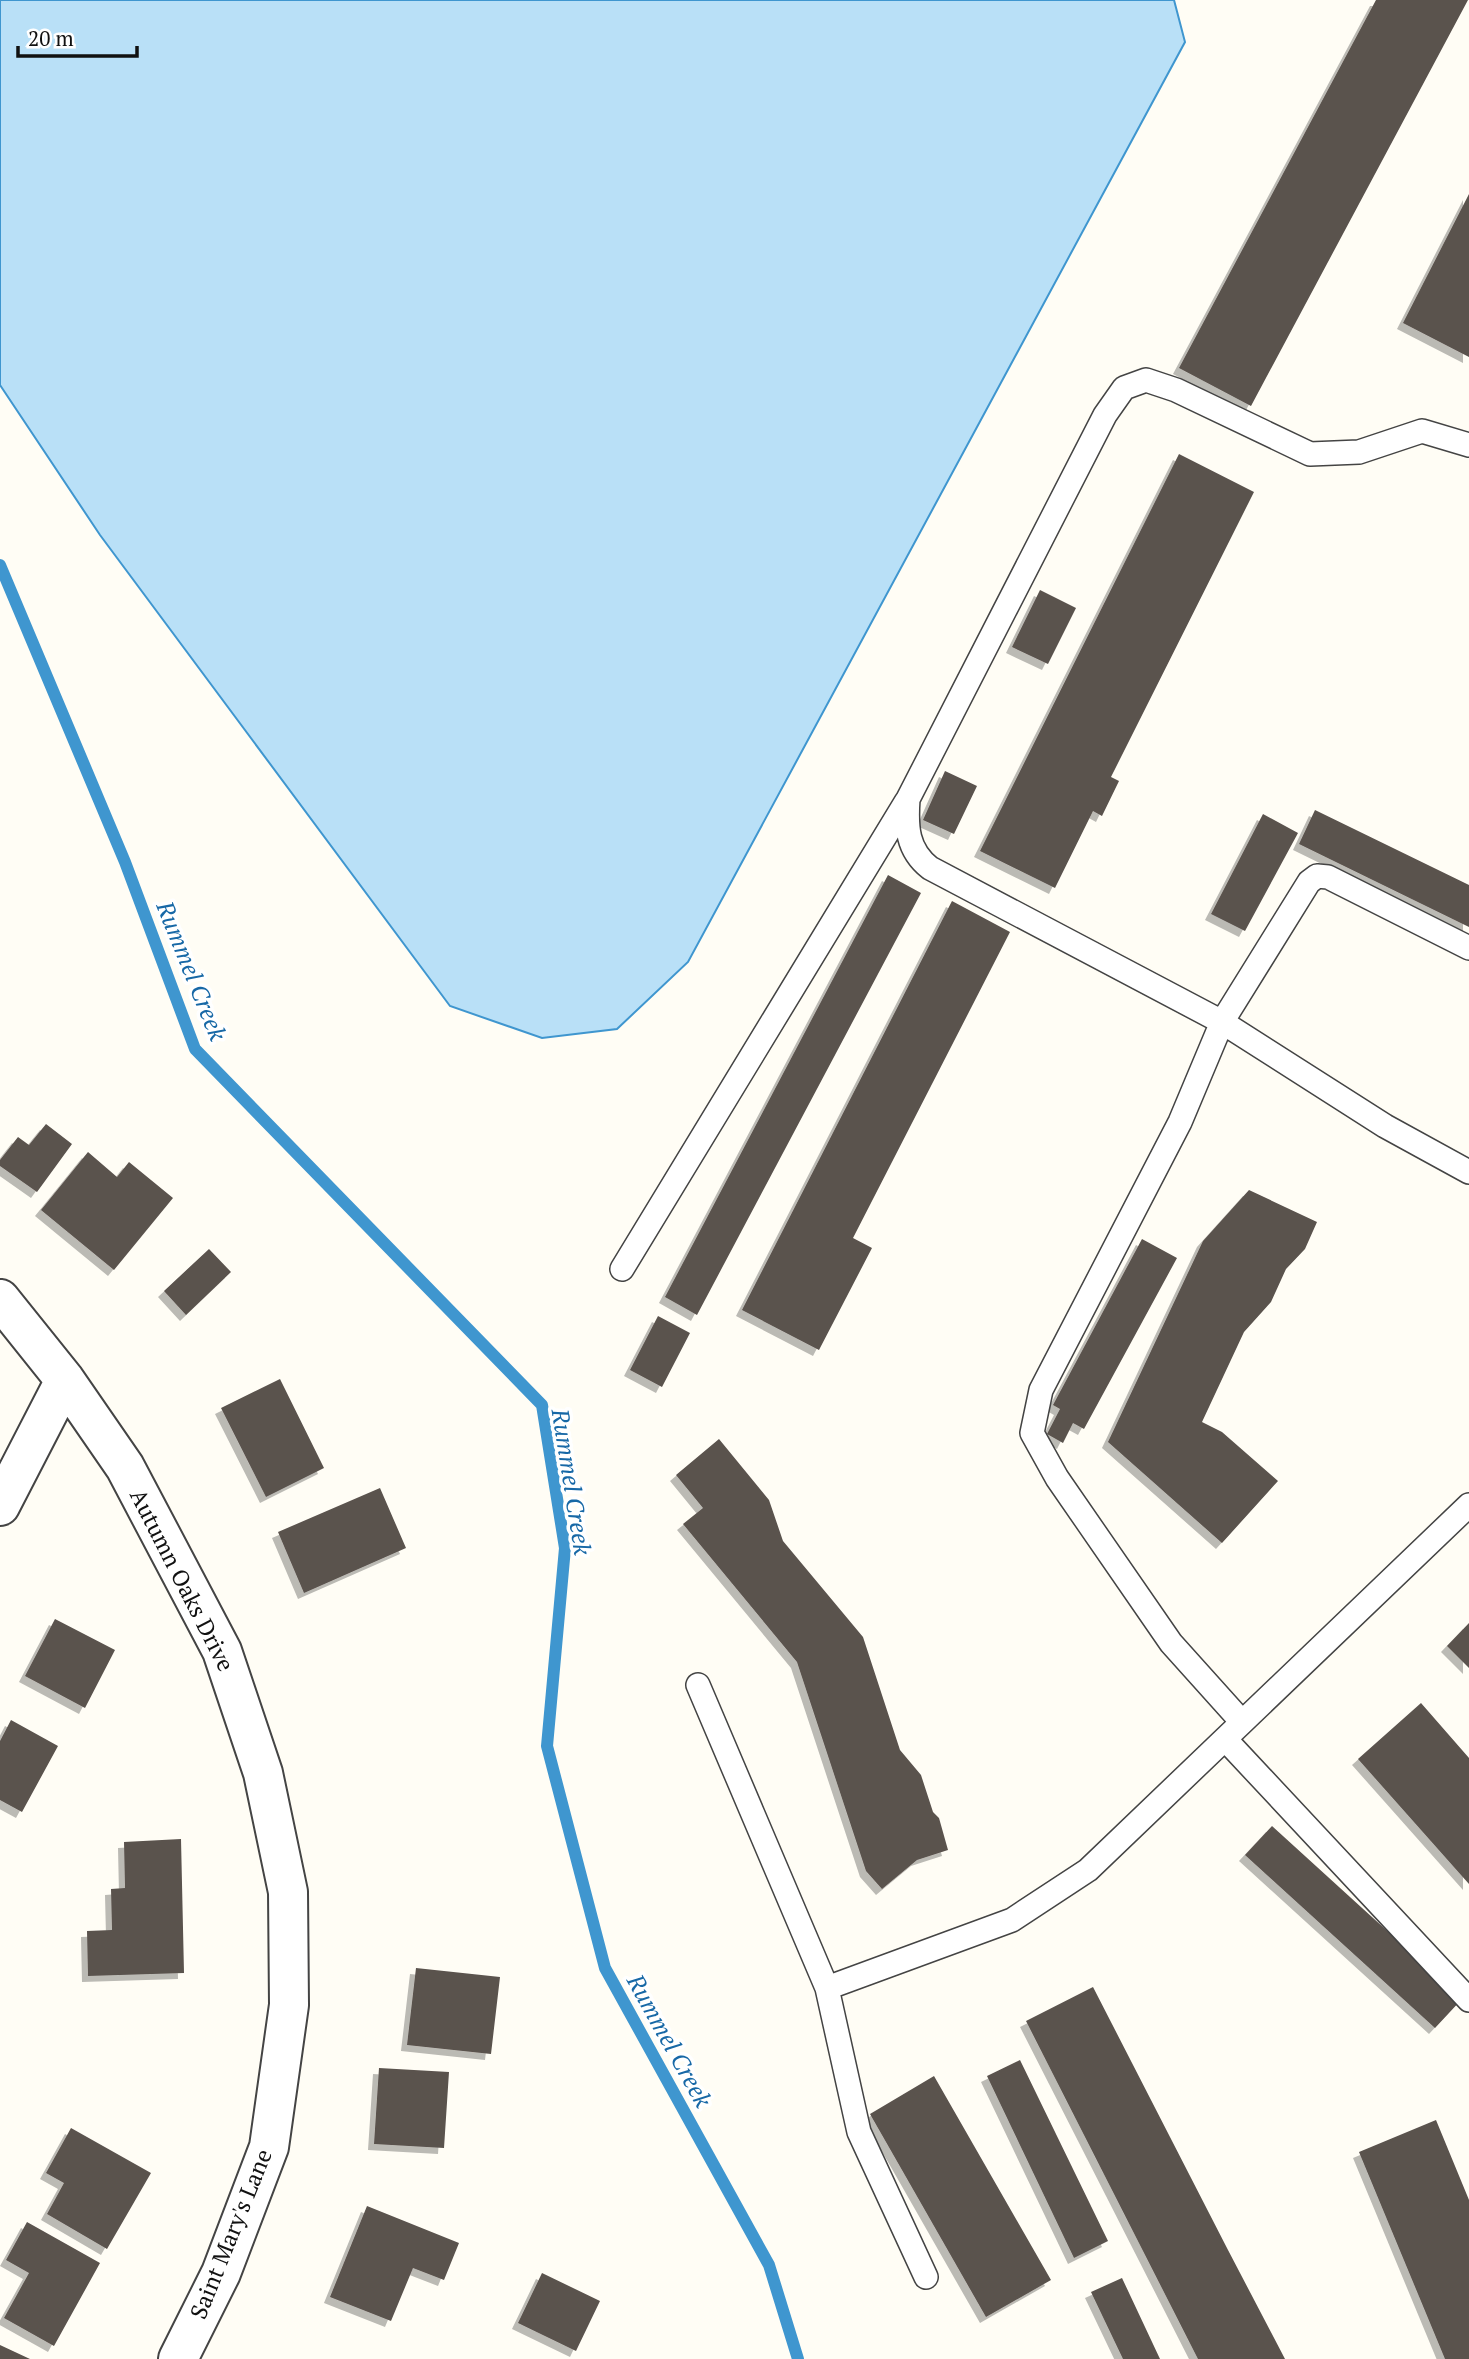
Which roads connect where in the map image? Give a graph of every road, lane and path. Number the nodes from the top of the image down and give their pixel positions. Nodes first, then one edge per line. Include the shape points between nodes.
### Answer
1 (1469, 445) edge
2 (908, 799) junction
3 (1469, 948) edge
4 (1222, 1022) junction
5 (1469, 1172) edge
6 (622, 1269) dead end
7 (0, 1299) edge
8 (65, 1380) junction
9 (1469, 1505) edge
10 (0, 1506) edge
11 (698, 1685) dead end
12 (1242, 1722) junction
13 (1225, 1739) junction
14 (827, 1988) junction
15 (1469, 2000) edge
16 (281, 2065) joint
17 (926, 2277) dead end
18 (178, 2359) edge

1 - 2 lane via 1422,431 1359,452 1310,454 1176,390 1146,380 1124,388 1105,415
2 - 4 lane via 906,827 917,858 930,868
2 - 6 lane
3 - 4 lane via 1328,877 1317,876 1290,910
4 - 5 lane via 1385,1126
4 - 12 lane via 1180,1122 1041,1390 1032,1433 1057,1478 1171,1643
7 - 8 street, Autumn Oaks Drive
8 - 10 street
8 - 16 street, Autumn Oaks Drive via 125,1467 222,1651 263,1773 288,1892 289,2005
9 - 12 lane
11 - 14 lane
12 - 13 lane
13 - 14 lane via 1088,1870 1012,1920
13 - 15 lane
14 - 17 lane via 859,2132
16 - 18 street, Saint Mary's Lane via 269,2147 221,2273

